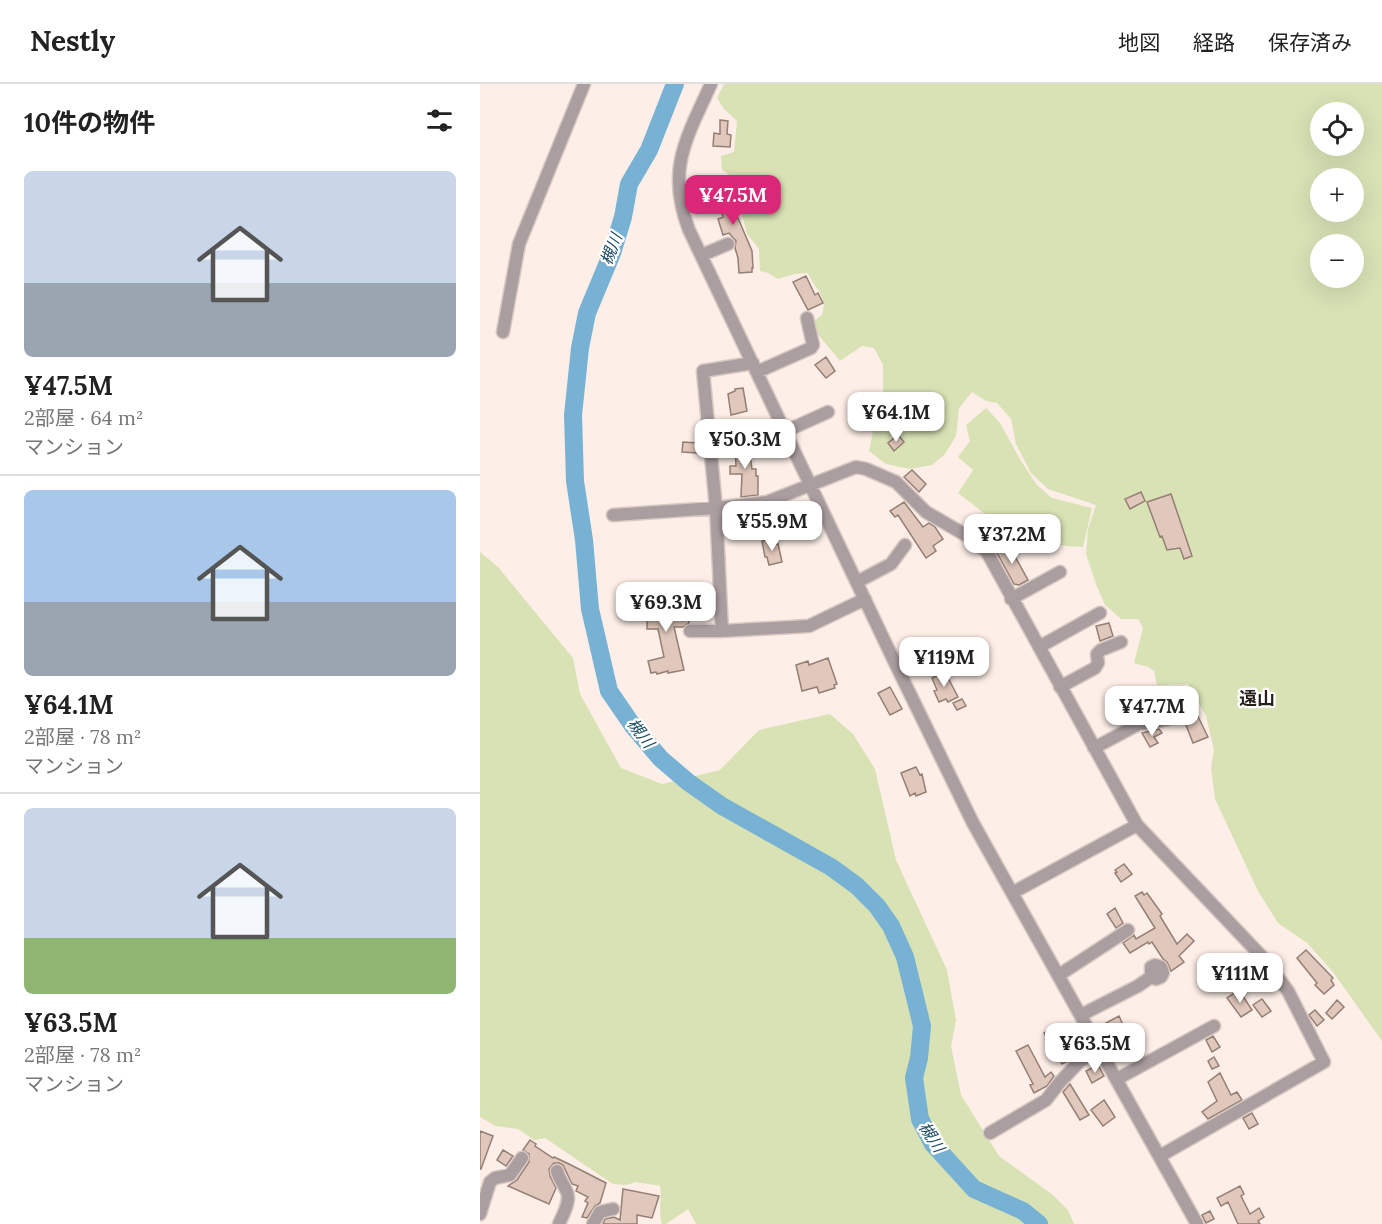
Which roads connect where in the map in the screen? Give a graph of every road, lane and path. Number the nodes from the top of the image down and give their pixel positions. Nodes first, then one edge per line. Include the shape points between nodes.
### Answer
1 (584, 84) edge
2 (711, 84) edge
3 (728, 244) dead end
4 (702, 255) junction
5 (807, 318) dead end
6 (503, 332) dead end
7 (755, 368) junction
8 (828, 412) dead end
9 (786, 431) junction
10 (812, 485) junction
11 (716, 508) junction
12 (613, 514) dead end
13 (905, 545) dead end
14 (1060, 572) dead end
15 (856, 582) junction
16 (865, 599) junction
17 (1011, 599) junction
18 (1100, 613) dead end
19 (722, 631) junction
20 (690, 632) dead end
21 (1121, 642) dead end
22 (1039, 647) junction
23 (1060, 687) junction
24 (1168, 719) dead end
25 (1094, 748) junction
26 (1137, 825) junction
27 (1012, 893) junction
28 (1128, 930) dead end
29 (1059, 975) junction
30 (1151, 977) dead end
31 (1081, 1015) junction
32 (1214, 1026) dead end
33 (1099, 1049) junction
34 (1117, 1079) junction
35 (990, 1133) dead end
36 (1160, 1156) junction
37 (522, 1158) dead end
38 (557, 1171) dead end
39 (613, 1209) dead end
40 (480, 1214) edge
41 (559, 1224) edge
42 (593, 1224) edge
43 (1197, 1224) edge

1 - 6 street via 519,244
2 - 4 street via 678,173 681,209
3 - 4 street
4 - 7 street
5 - 7 street via 811,348
7 - 9 street
7 - 11 street via 703,371
8 - 9 street
9 - 10 street
10 - 11 street via 767,502
10 - 15 street
10 - 17 street via 856,467 896,482 926,512 987,552
11 - 12 street
11 - 19 street
13 - 15 street via 891,564
14 - 17 street
15 - 16 street
16 - 19 street via 809,626
16 - 27 street via 973,823
17 - 22 street
18 - 22 street
19 - 20 street
21 - 23 street via 1101,650 1095,668
22 - 23 street
23 - 25 street
24 - 25 street via 1139,724
25 - 26 street
26 - 27 street
26 - 36 street via 1265,960 1288,991 1324,1062
27 - 29 street
28 - 29 street
29 - 31 street
30 - 31 street
31 - 33 street
32 - 34 street
33 - 34 street
33 - 35 street via 1074,1067 1046,1100
34 - 36 street
36 - 43 street
37 - 40 street via 510,1175 490,1182
38 - 41 street via 569,1198
39 - 42 street via 600,1212

